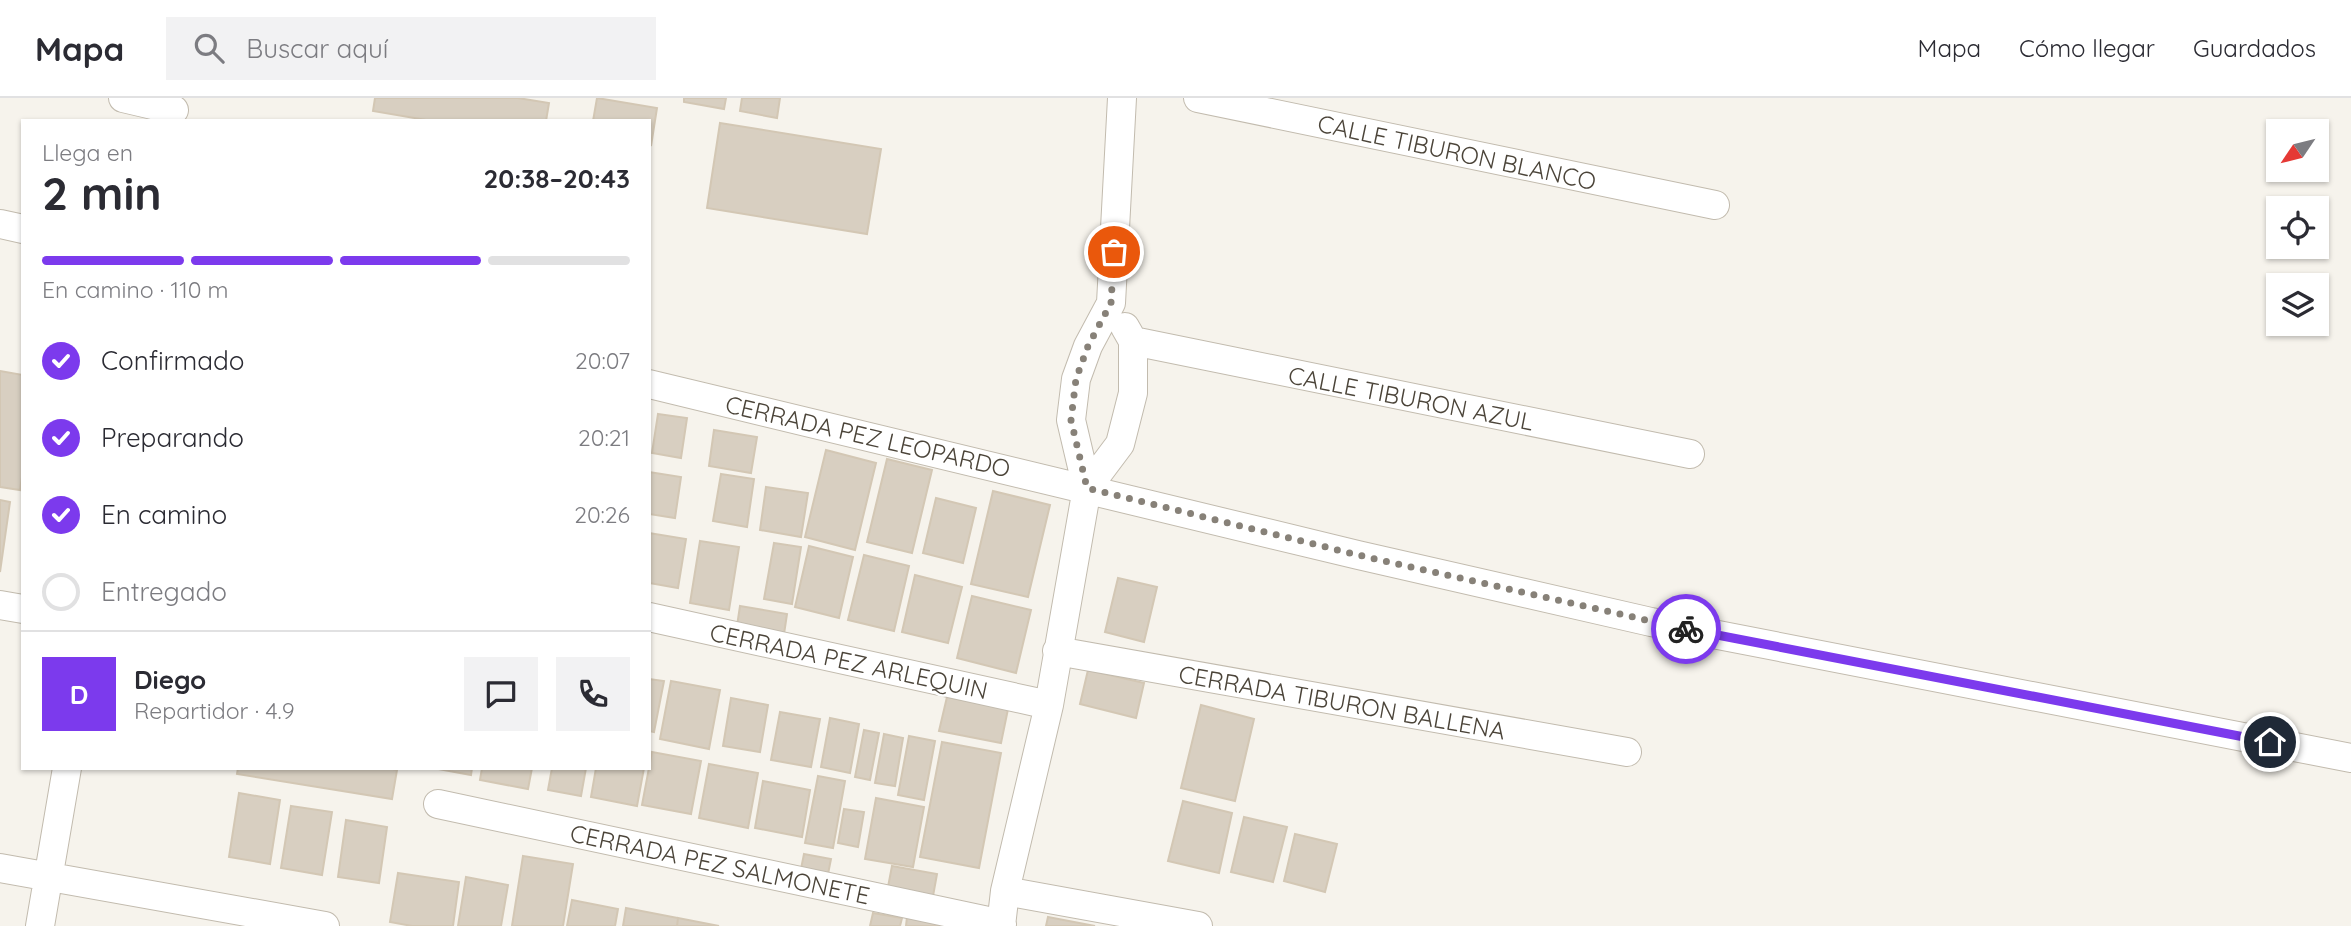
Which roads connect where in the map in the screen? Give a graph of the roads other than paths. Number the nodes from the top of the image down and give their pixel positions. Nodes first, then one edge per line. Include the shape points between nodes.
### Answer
1 (123, 98) edge
2 (1122, 98) edge
3 (1198, 98) edge
4 (175, 110) edge
5 (1715, 205) dead end
6 (0, 224) edge
7 (21, 229) edge
8 (1111, 303) junction
9 (1133, 341) junction
10 (651, 384) edge
11 (1690, 454) dead end
12 (1087, 488) junction
13 (0, 605) edge
14 (21, 609) edge
15 (651, 617) edge
16 (1057, 651) junction
17 (1049, 705) junction
18 (1627, 752) dead end
19 (2351, 758) edge
20 (67, 770) edge
21 (438, 804) dead end
22 (0, 867) edge
23 (50, 877) junction
24 (1005, 891) junction
25 (1001, 925) edge
26 (40, 926) edge
27 (325, 926) edge
28 (1198, 926) edge

1 - 4 street
2 - 8 street
3 - 5 street, CALLE TIBURON BLANCO
6 - 7 street
8 - 9 street
8 - 12 street via 1076,379 1071,420
9 - 11 street, CALLE TIBURON AZUL
9 - 12 street via 1133,393 1120,444
10 - 12 street, CERRADA PEZ LEOPARDO
12 - 16 street
12 - 19 street, CERRADA PEZ LEOPARDO via 1651,622
13 - 14 street
15 - 17 street, CERRADA PEZ ARLEQUIN
16 - 17 street
16 - 18 street, CERRADA TIBURON BALLENA
17 - 24 street
20 - 23 street
21 - 25 street, CERRADA PEZ SALMONETE
22 - 23 street
23 - 26 street
23 - 27 street
24 - 25 street
24 - 28 street

